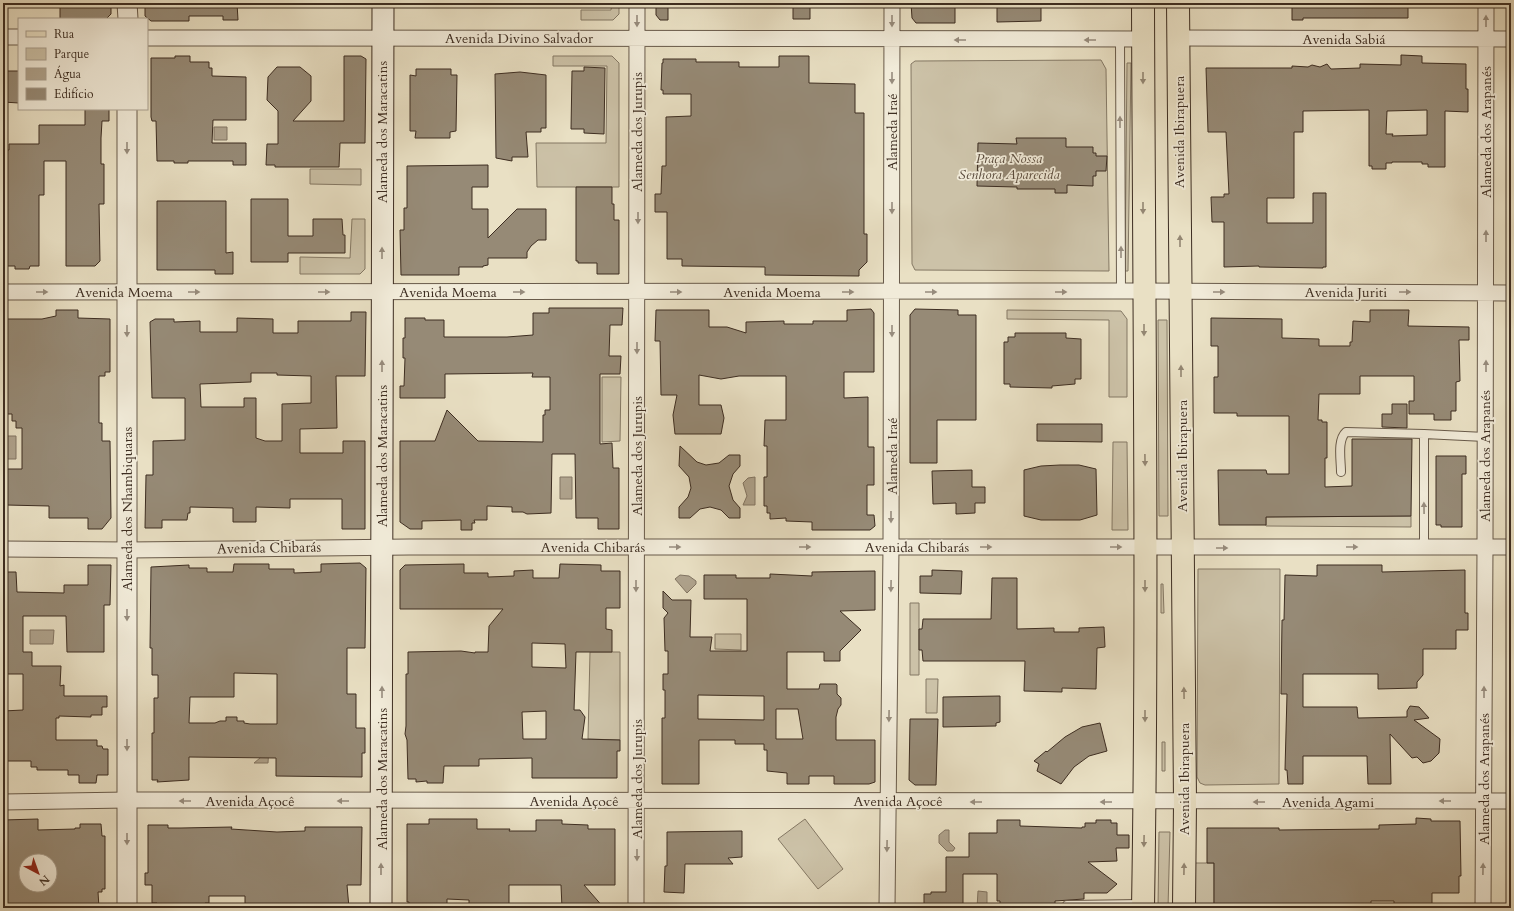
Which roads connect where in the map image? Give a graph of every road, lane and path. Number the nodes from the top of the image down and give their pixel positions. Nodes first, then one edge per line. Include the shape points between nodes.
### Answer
1 (127, 3) edge
2 (383, 3) edge
3 (637, 3) edge
4 (892, 3) edge
5 (1143, 3) edge
6 (1178, 3) edge
7 (1486, 3) edge
8 (128, 18) edge
9 (3, 37) edge
10 (18, 37) edge
11 (148, 38) edge
12 (383, 38) junction
13 (1178, 38) junction
14 (637, 39) junction
15 (892, 39) junction
16 (1143, 39) junction
17 (1486, 39) junction
18 (1511, 39) edge
19 (1120, 40) junction
20 (127, 110) edge
21 (1144, 291) junction
22 (3, 292) edge
23 (127, 292) junction
24 (382, 292) junction
25 (638, 292) junction
26 (892, 292) junction
27 (1121, 292) junction
28 (1180, 292) junction
29 (1486, 292) junction
30 (1511, 293) edge
31 (1424, 434) junction
32 (1486, 437) junction
33 (1341, 472) dead end
34 (382, 547) junction
35 (636, 547) junction
36 (891, 547) junction
37 (1144, 547) junction
38 (1424, 547) junction
39 (1485, 547) junction
40 (1511, 547) edge
41 (1183, 548) junction
42 (3, 549) edge
43 (127, 550) junction
44 (127, 800) junction
45 (888, 801) junction
46 (1484, 801) junction
47 (1511, 801) edge
48 (3, 802) edge
49 (382, 802) junction
50 (637, 802) junction
51 (1145, 802) junction
52 (1185, 802) junction
53 (1067, 905) dead end
54 (1143, 906) edge
55 (127, 908) edge
56 (381, 908) edge
57 (636, 908) edge
58 (887, 908) edge
59 (1184, 908) edge
60 (1483, 908) edge

1 - 8 street
2 - 12 main road, Alameda dos Maracatins
3 -> 14 street, Alameda dos Jurupis
4 -> 15 street, Alameda Iraé
5 - 16 main road
6 - 13 main road, Avenida Ibirapuera
17 -> 7 street, Alameda dos Arapanés
9 - 10 street
11 - 12 street, Avenida Divino Salvador
12 - 14 street, Avenida Divino Salvador
24 -> 12 main road, Alameda dos Maracatins
13 - 17 street, Avenida Sabiá
28 -> 13 main road, Avenida Ibirapuera
14 - 15 street, Avenida Divino Salvador
14 -> 25 street, Alameda dos Jurupis
19 -> 15 street
15 -> 26 street, Alameda Iraé
16 - 19 street
16 -> 21 main road
17 - 18 street, Avenida Sabiá
29 -> 17 street, Alameda dos Arapanés
27 -> 19 lane
20 -> 23 street, Alameda dos Nhambiquaras
21 - 27 street
21 - 28 street
21 -> 37 main road
22 -> 23 street, Avenida Moema
23 -> 24 street, Avenida Moema
23 -> 43 street, Alameda dos Nhambiquaras
24 -> 25 street, Avenida Moema
34 -> 24 main road, Alameda dos Maracatins
25 -> 26 street, Avenida Moema
25 -> 35 street, Alameda dos Jurupis
26 -> 27 street
26 -> 36 street, Alameda Iraé
28 -> 29 street, Avenida Juriti
41 -> 28 main road, Avenida Ibirapuera
29 - 30 street, Avenida Juriti
32 -> 29 street, Alameda dos Arapanés
31 - 32 lane
31 - 33 lane via 1346,432 1341,440
38 -> 31 lane
32 - 39 street, Alameda dos Arapanés
34 - 35 street, Avenida Chibarás
34 - 43 street, Avenida Chibarás
49 -> 34 main road, Alameda dos Maracatins
35 -> 36 street, Avenida Chibarás
35 -> 50 street, Alameda dos Jurupis
36 -> 37 street, Avenida Chibarás
36 -> 45 street, Alameda Iraé
37 - 41 street, Avenida Chibarás
37 -> 51 main road
38 - 39 street, Avenida Chibarás
41 -> 38 street, Avenida Chibarás
39 - 40 street, Avenida Chibarás
46 -> 39 street, Alameda dos Arapanés
52 -> 41 main road, Avenida Ibirapuera
42 - 43 street, Avenida Chibarás
43 -> 44 street, Alameda dos Nhambiquaras
44 - 48 street, Avenida Açocê
49 -> 44 street, Avenida Açocê
44 -> 55 street, Alameda dos Nhambiquaras
45 - 50 street, Avenida Açocê
51 -> 45 street, Avenida Açocê
45 -> 58 street, Alameda Iraé
46 - 47 street, Avenida Agami
46 -> 52 street, Avenida Agami
60 -> 46 street, Alameda dos Arapanés
49 - 50 street, Avenida Açocê
56 -> 49 main road, Alameda dos Maracatins
50 -> 57 street, Alameda dos Jurupis
51 - 52 street, Avenida Agami
51 -> 54 main road
59 -> 52 main road, Avenida Ibirapuera
53 - 54 lane

